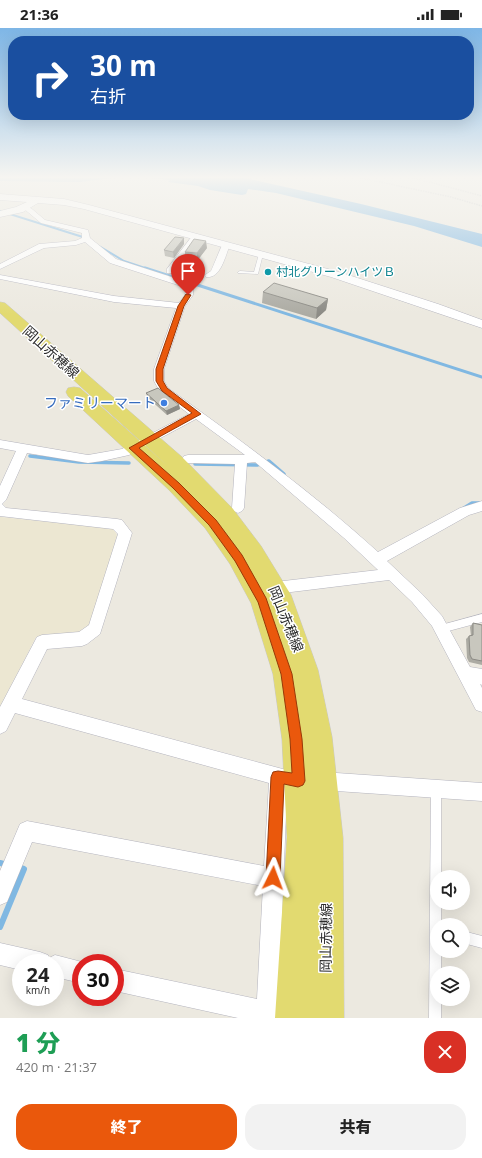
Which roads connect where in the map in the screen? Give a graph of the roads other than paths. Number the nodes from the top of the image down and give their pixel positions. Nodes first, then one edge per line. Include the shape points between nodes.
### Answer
1 (44, 222) edge
2 (142, 222) edge
3 (196, 237) junction
4 (86, 239) junction
5 (226, 245) junction
6 (262, 254) junction
7 (0, 267) edge
8 (170, 271) dead end
9 (240, 272) dead end
10 (209, 276) dead end
11 (0, 277) edge
12 (0, 306) edge
13 (181, 306) junction
14 (0, 321) edge
15 (482, 324) edge
16 (197, 414) junction
17 (0, 444) edge
18 (141, 444) junction
19 (23, 449) junction
20 (188, 459) dead end
21 (261, 462) junction
22 (241, 463) junction
23 (0, 500) edge
24 (482, 506) edge
25 (0, 508) edge
26 (238, 508) dead end
27 (376, 560) junction
28 (391, 574) junction
29 (275, 588) junction
30 (482, 618) edge
31 (441, 629) junction
32 (464, 673) junction
33 (482, 677) edge
34 (11, 704) junction
35 (482, 704) edge
36 (0, 725) edge
37 (299, 780) junction
38 (436, 789) junction
39 (482, 792) edge
40 (273, 878) junction
41 (0, 895) edge
42 (436, 918) edge
43 (470, 939) edge
44 (482, 942) edge
45 (0, 954) edge
46 (12, 957) edge
47 (436, 958) edge
48 (124, 982) edge
49 (267, 1016) edge
50 (294, 1018) edge
51 (325, 1018) edge
52 (435, 1018) edge

1 - 4 street via 81,230 86,232
2 - 3 street
3 - 5 street
3 - 8 street
4 - 7 street via 76,243 42,246
4 - 13 street via 113,261 184,284 190,289
5 - 6 street
5 - 10 street via 214,273
6 - 9 lane via 256,273
6 - 15 street via 381,288
11 - 13 street via 114,299
12 - 18 main road, 岡山赤穂線
13 - 16 street via 159,369 159,381 164,390
14 - 18 main road, 岡山赤穂線
16 - 18 street
16 - 21 street
17 - 19 street
18 - 19 street via 116,454 88,458
18 - 29 main road, 岡山赤穂線 via 175,462 226,514
18 - 37 main road, 岡山赤穂線 via 212,522 238,558 262,601 286,674 296,739
19 - 23 street
20 - 22 street
21 - 22 street
21 - 27 street
22 - 26 street
24 - 27 street via 465,511
25 - 34 street via 2,512 117,524 125,533 95,629 82,639 42,642
27 - 28 street
28 - 29 street
28 - 31 street via 417,598
29 - 37 main road, 岡山赤穂線 via 305,670 318,738
30 - 31 lane
31 - 32 street
32 - 33 street
32 - 35 street
34 - 36 street
34 - 37 street
37 - 38 street
37 - 40 street
37 - 50 main road, 岡山赤穂線 via 302,837
37 - 51 main road, 岡山赤穂線 via 327,838
38 - 39 street
38 - 42 lane
40 - 41 street via 27,831
40 - 49 street
43 - 44 lane
45 - 46 street
47 - 52 lane
48 - 49 street

